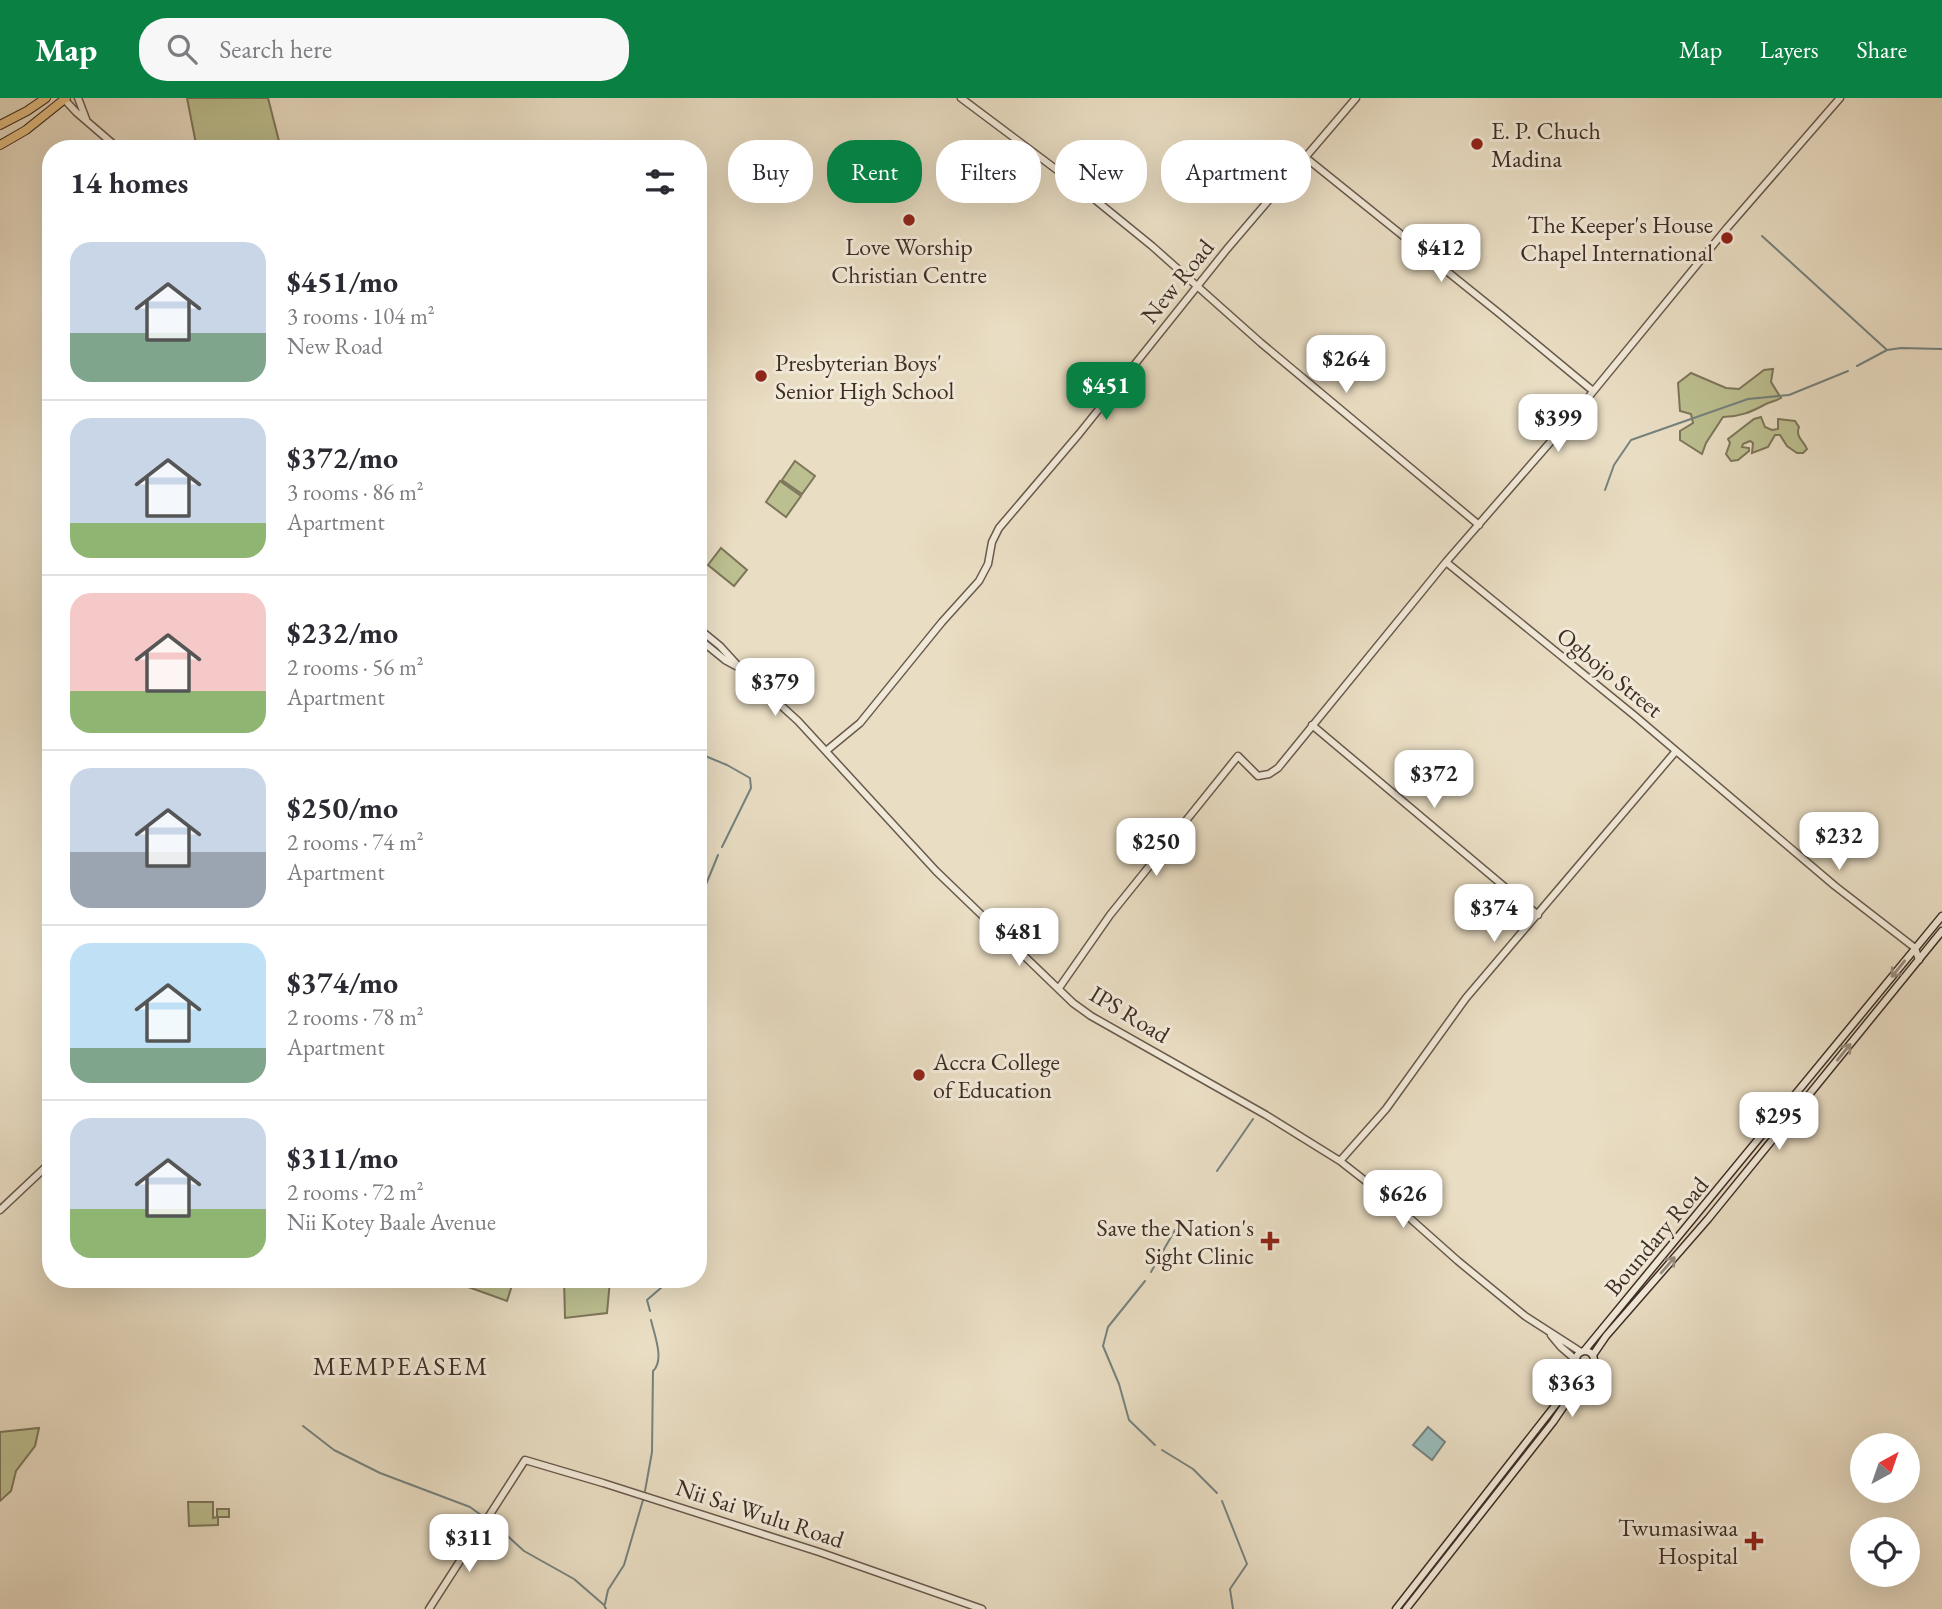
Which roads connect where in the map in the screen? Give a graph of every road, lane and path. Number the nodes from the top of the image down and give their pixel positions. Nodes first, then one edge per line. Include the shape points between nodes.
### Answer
1 (46, 98) edge
2 (65, 98) edge
3 (78, 98) edge
4 (961, 98) edge
5 (1356, 98) edge
6 (1840, 98) edge
7 (87, 121) junction
8 (0, 125) edge
9 (109, 140) edge
10 (0, 145) edge
11 (1311, 150) edge
12 (1311, 162) edge
13 (1266, 203) edge
14 (1197, 285) junction
15 (1592, 391) junction
16 (1479, 525) junction
17 (1446, 562) junction
18 (707, 635) edge
19 (707, 645) edge
20 (741, 669) junction
21 (1312, 725) junction
22 (826, 751) junction
23 (1676, 751) junction
24 (1538, 915) junction
25 (1942, 916) edge
26 (1942, 931) edge
27 (1915, 948) junction
28 (1919, 960) junction
29 (1059, 988) junction
30 (1340, 1161) junction
31 (42, 1170) edge
32 (0, 1210) edge
33 (1548, 1331) junction
34 (1583, 1352) junction
35 (1593, 1355) junction
36 (1578, 1363) junction
37 (1590, 1368) junction
38 (429, 1609) edge
39 (982, 1609) edge
40 (1396, 1609) edge
41 (1406, 1609) edge

1 - 8 highway
2 - 7 street
2 - 10 highway
3 - 7 street
4 - 14 street via 1077,185
5 - 11 street, New Road
6 - 15 street
7 - 9 street
12 - 15 street
13 - 14 street, New Road
14 - 16 street
14 - 22 street, New Road via 999,528 979,581 860,723
15 - 16 street
16 - 17 street
17 - 21 street
17 - 23 street, Ogbojo Street
18 - 20 street, IPS Road
19 - 20 street, IPS Road
20 - 22 street, IPS Road
21 - 24 street
21 - 29 street via 1269,774 1258,776 1238,756 1110,915
22 - 29 street, IPS Road via 936,871
23 - 24 street
23 - 27 street, Ogbojo Street
24 - 30 street via 1466,998 1386,1109
25 - 27 street, Boundary Road
26 - 28 street, Boundary Road
27 - 28 street
27 -> 34 street, Boundary Road
35 -> 28 street, Boundary Road
29 - 30 street, IPS Road via 1091,1016
30 - 33 street, IPS Road
31 - 32 street
33 - 34 street, IPS Road
33 - 36 street, IPS Road
34 - 35 street
34 - 36 street
35 - 37 street
36 - 37 street
36 - 40 street via 1557,1404
37 - 41 street
38 - 39 street, Nii Sai Wulu Road via 525,1460 819,1552

